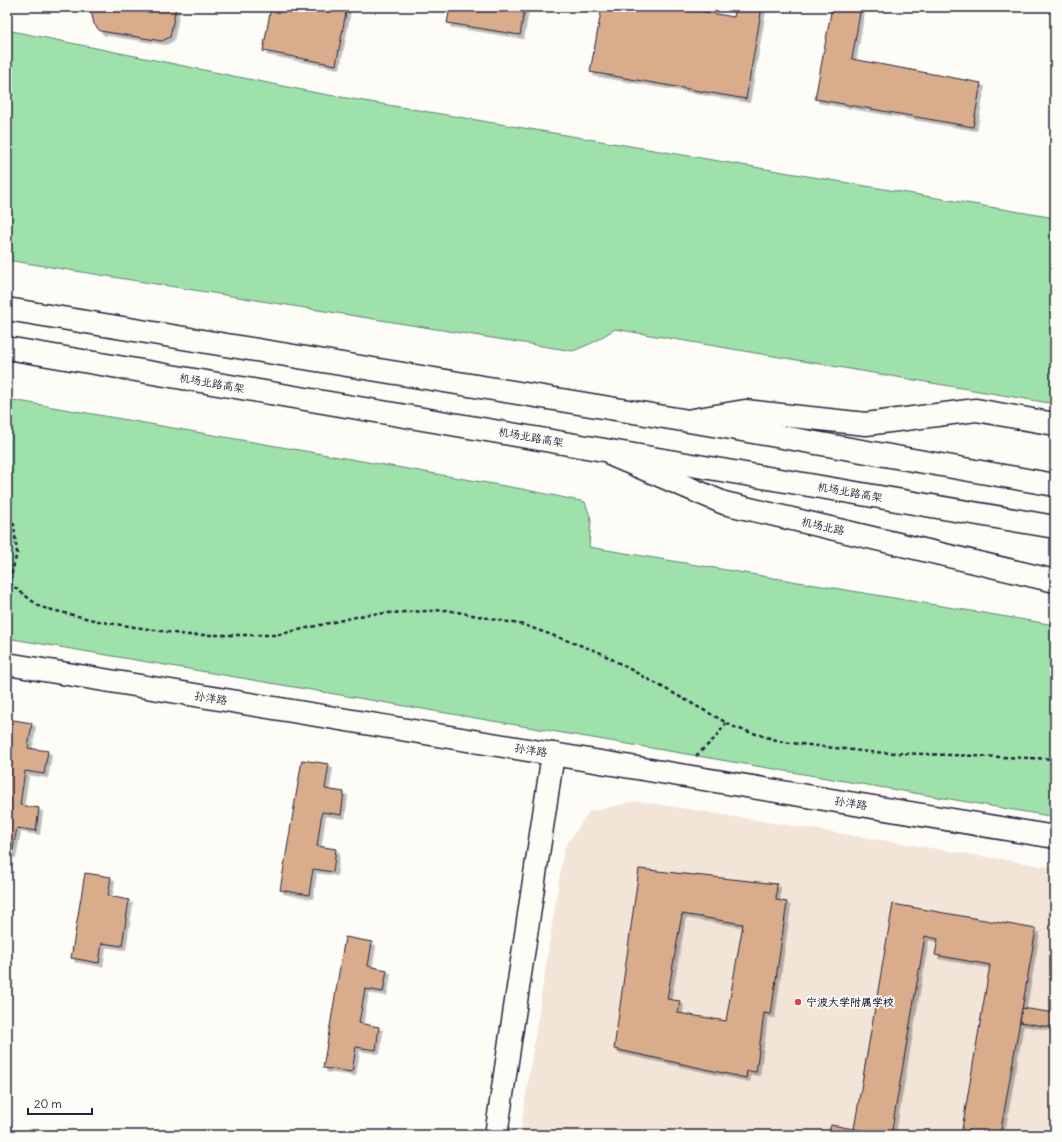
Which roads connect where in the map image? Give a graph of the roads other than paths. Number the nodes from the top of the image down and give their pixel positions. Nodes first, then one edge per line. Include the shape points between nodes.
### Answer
1 (7, 309) edge
2 (7, 348) edge
3 (688, 421) junction
4 (1055, 424) edge
5 (599, 449) junction
6 (1055, 485) edge
7 (1055, 527) edge
8 (1055, 581) edge
9 (7, 664) edge
10 (553, 754) junction
11 (1055, 837) edge
12 (496, 1135) edge

1 - 3 main road
2 - 5 main road, 机场北路高架
3 - 4 main road via 746,410 866,424 976,410
3 - 6 main road
5 - 7 main road, 机场北路高架
5 - 8 main road, 机场北路 via 724,503
9 - 10 main road, 孙洋路
10 - 11 main road, 孙洋路
10 - 12 main road

